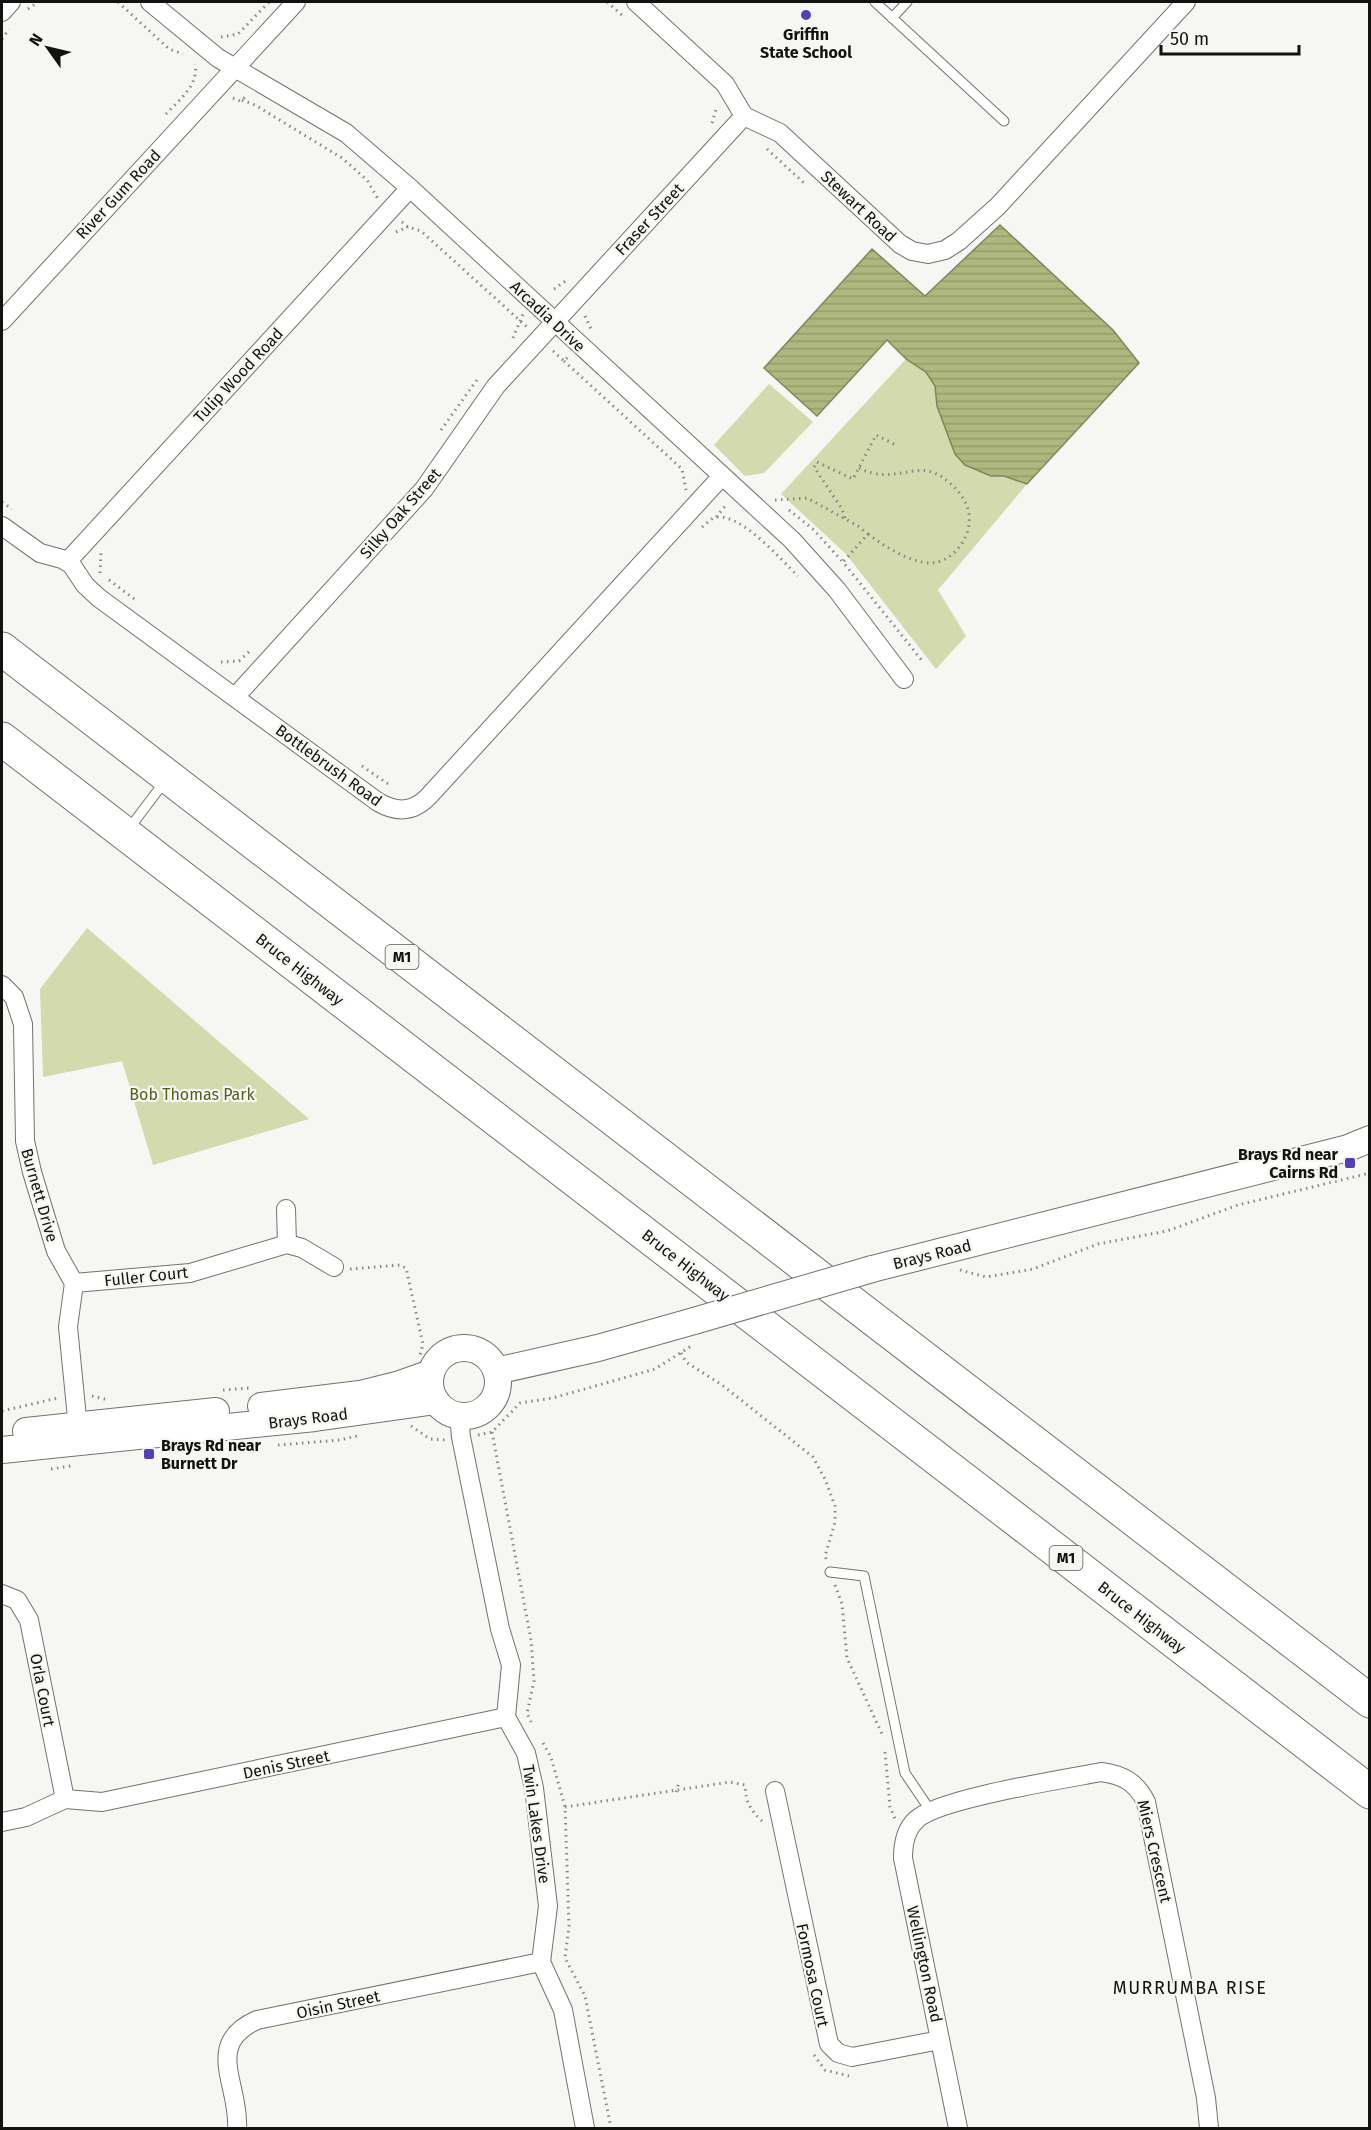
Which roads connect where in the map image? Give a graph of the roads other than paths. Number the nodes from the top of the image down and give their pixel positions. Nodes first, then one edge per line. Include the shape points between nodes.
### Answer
1 (11, 2) edge
2 (150, 2) edge
3 (296, 2) edge
4 (636, 2) edge
5 (875, 2) edge
6 (907, 2) edge
7 (1186, 2) edge
8 (2, 12) edge
9 (892, 18) junction
10 (234, 68) junction
11 (744, 116) junction
12 (1004, 121) dead end
13 (410, 188) junction
14 (2, 321) edge
15 (555, 321) junction
16 (722, 476) junction
17 (2, 526) edge
18 (67, 562) junction
19 (2, 649) edge
20 (904, 679) dead end
21 (234, 697) junction
22 (2, 739) edge
23 (168, 777) junction
24 (125, 834) junction
25 (2, 985) edge
26 (1370, 1139) edge
27 (286, 1209) dead end
28 (287, 1244) junction
29 (334, 1267) road end
30 (74, 1283) junction
31 (423, 1367) junction
32 (496, 1371) junction
33 (436, 1401) junction
34 (459, 1415) junction
35 (79, 1433) junction
36 (2, 1434) edge
37 (2, 1450) edge
38 (830, 1572) road end
39 (2, 1594) edge
40 (1370, 1701) edge
41 (506, 1717) junction
42 (775, 1791) dead end
43 (1370, 1792) edge
44 (65, 1799) junction
45 (930, 1810) junction
46 (2, 1822) edge
47 (541, 1962) junction
48 (940, 2040) junction
49 (237, 2128) edge
50 (585, 2128) edge
51 (958, 2128) edge
52 (1209, 2128) edge

1 - 8 street
2 - 10 street, Arcadia Drive
3 - 10 street, River Gum Road
4 - 11 street via 725,84
5 - 9 lane
6 - 9 lane
7 - 11 street, Stewart Road via 998,206 952,246 937,253 920,253 900,244 780,133
9 - 12 lane
10 - 13 street, Arcadia Drive via 346,133
10 - 14 street, River Gum Road
11 - 15 street, Fraser Street
13 - 15 street, Arcadia Drive
13 - 18 street, Tulip Wood Road
15 - 16 street, Arcadia Drive
15 - 21 street, Silky Oak Street via 483,401 424,489
16 - 20 street, Arcadia Drive via 816,564
16 - 21 street, Bottlebrush Road via 417,806 397,810 384,805
17 - 18 street, Bottlebrush Road via 40,553
18 - 21 street, Bottlebrush Road via 99,598
19 - 23 highway, M1
22 - 24 highway, Bruce Highway / M1
23 - 24 lane
23 - 40 highway, M1
24 - 43 highway, Bruce Highway / M1
25 - 30 street, Burnett Drive via 14,997 23,1023 25,1141 32,1172 56,1251
26 - 32 main road, Brays Road, bridge via 1348,1148 872,1269 695,1332
27 - 28 street
28 - 29 street via 302,1248
28 - 30 street, Fuller Court via 190,1273
30 - 35 street via 68,1327
31 - 32 main road via 463,1348 483,1354
31 - 33 main road
31 - 35 main road, Brays Road via 400,1384 351,1395
32 - 34 main road via 495,1394 490,1403 481,1411
33 - 34 main road
33 - 35 main road, Brays Road via 315,1418
34 - 41 street via 500,1629 511,1665
35 - 36 main road, Brays Road
35 - 37 main road, Brays Road
38 - 45 lane via 864,1576 905,1773
39 - 44 street, Orla Court via 17,1600 29,1620
41 - 44 street, Denis Street via 102,1803
41 - 47 street, Twin Lakes Drive via 526,1753 534,1788 548,1906
42 - 48 street, Formosa Court via 829,2044 838,2053 852,2057
44 - 46 street via 26,1817
45 - 48 street, Wellington Road via 908,1830 903,1858
45 - 52 street, Miers Crescent via 1101,1772 1119,1775 1140,1790 1153,1836
47 - 49 street, Oisin Street via 257,2020 245,2026 234,2034 226,2059
47 - 50 street via 563,2010
48 - 51 street, Wellington Road

